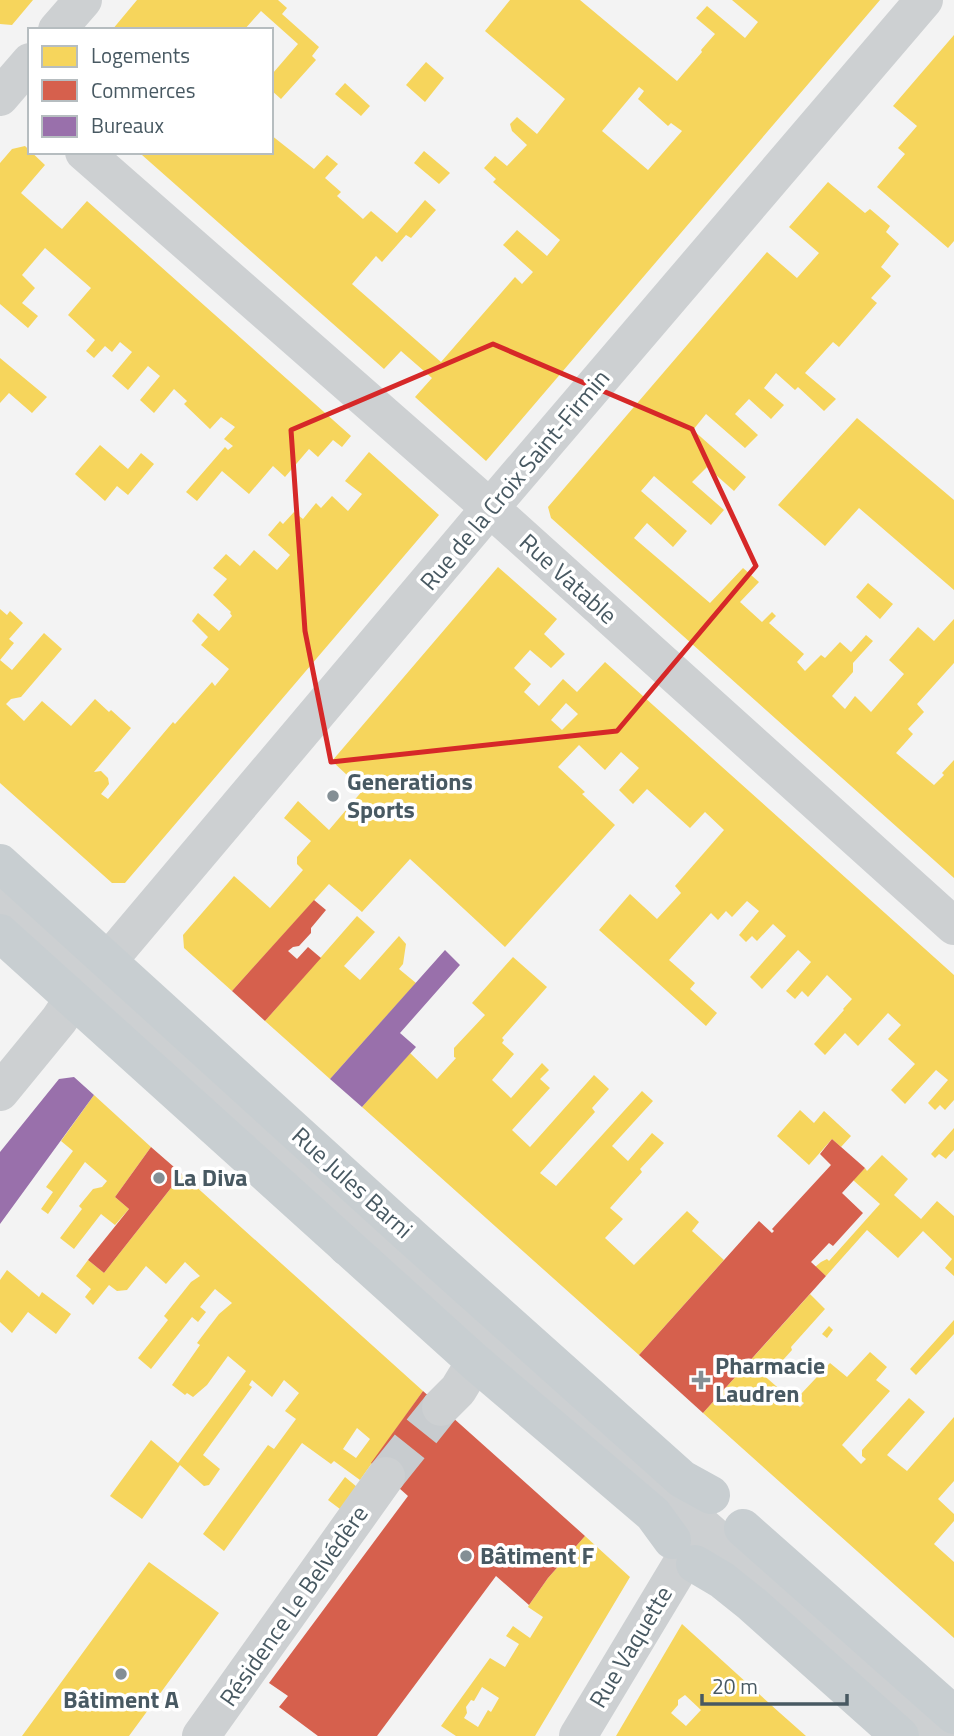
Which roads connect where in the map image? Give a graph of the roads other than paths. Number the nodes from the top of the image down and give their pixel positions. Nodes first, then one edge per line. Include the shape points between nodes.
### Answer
1 (83, 0) edge
2 (924, 0) edge
3 (59, 28) edge
4 (86, 154) edge
5 (490, 508) junction
6 (0, 863) edge
7 (0, 900) edge
8 (954, 926) edge
9 (0, 933) edge
10 (108, 961) junction
11 (73, 999) junction
12 (0, 1092) edge
13 (406, 1232) junction
14 (346, 1247) junction
15 (475, 1362) junction
16 (441, 1407) tunnel mouth
17 (386, 1476) tunnel mouth
18 (689, 1533) junction
19 (738, 1541) junction
20 (954, 1715) edge
21 (205, 1735) edge
22 (578, 1736) edge
23 (900, 1736) edge
24 (940, 1736) edge

1 - 3 street
2 - 5 street, Rue de la Croix Saint-Firmin
4 - 5 street, Rue Vatable
5 - 8 street, Rue Vatable
5 - 10 street, Rue de la Croix Saint-Firmin
6 - 10 main road, Rue Jules Barni
7 - 13 street via 361,1226
9 - 11 main road, Rue Jules Barni
10 - 13 main road, Rue Jules Barni
11 - 12 street
11 - 14 main road, Rue Jules Barni
13 - 18 main road, Rue Jules Barni via 682,1479
14 - 15 main road, Rue Jules Barni
14 - 18 street via 398,1257
15 - 16 street
15 - 18 main road, Rue Jules Barni via 653,1514
17 - 21 street, Résidence Le Belvédère
18 - 19 main road via 708,1566 720,1564
18 - 19 main road via 720,1498 736,1509
18 - 22 street, Rue Vaquette
18 - 23 main road, Rue Jules Barni via 722,1580
19 - 20 main road
19 - 24 street

